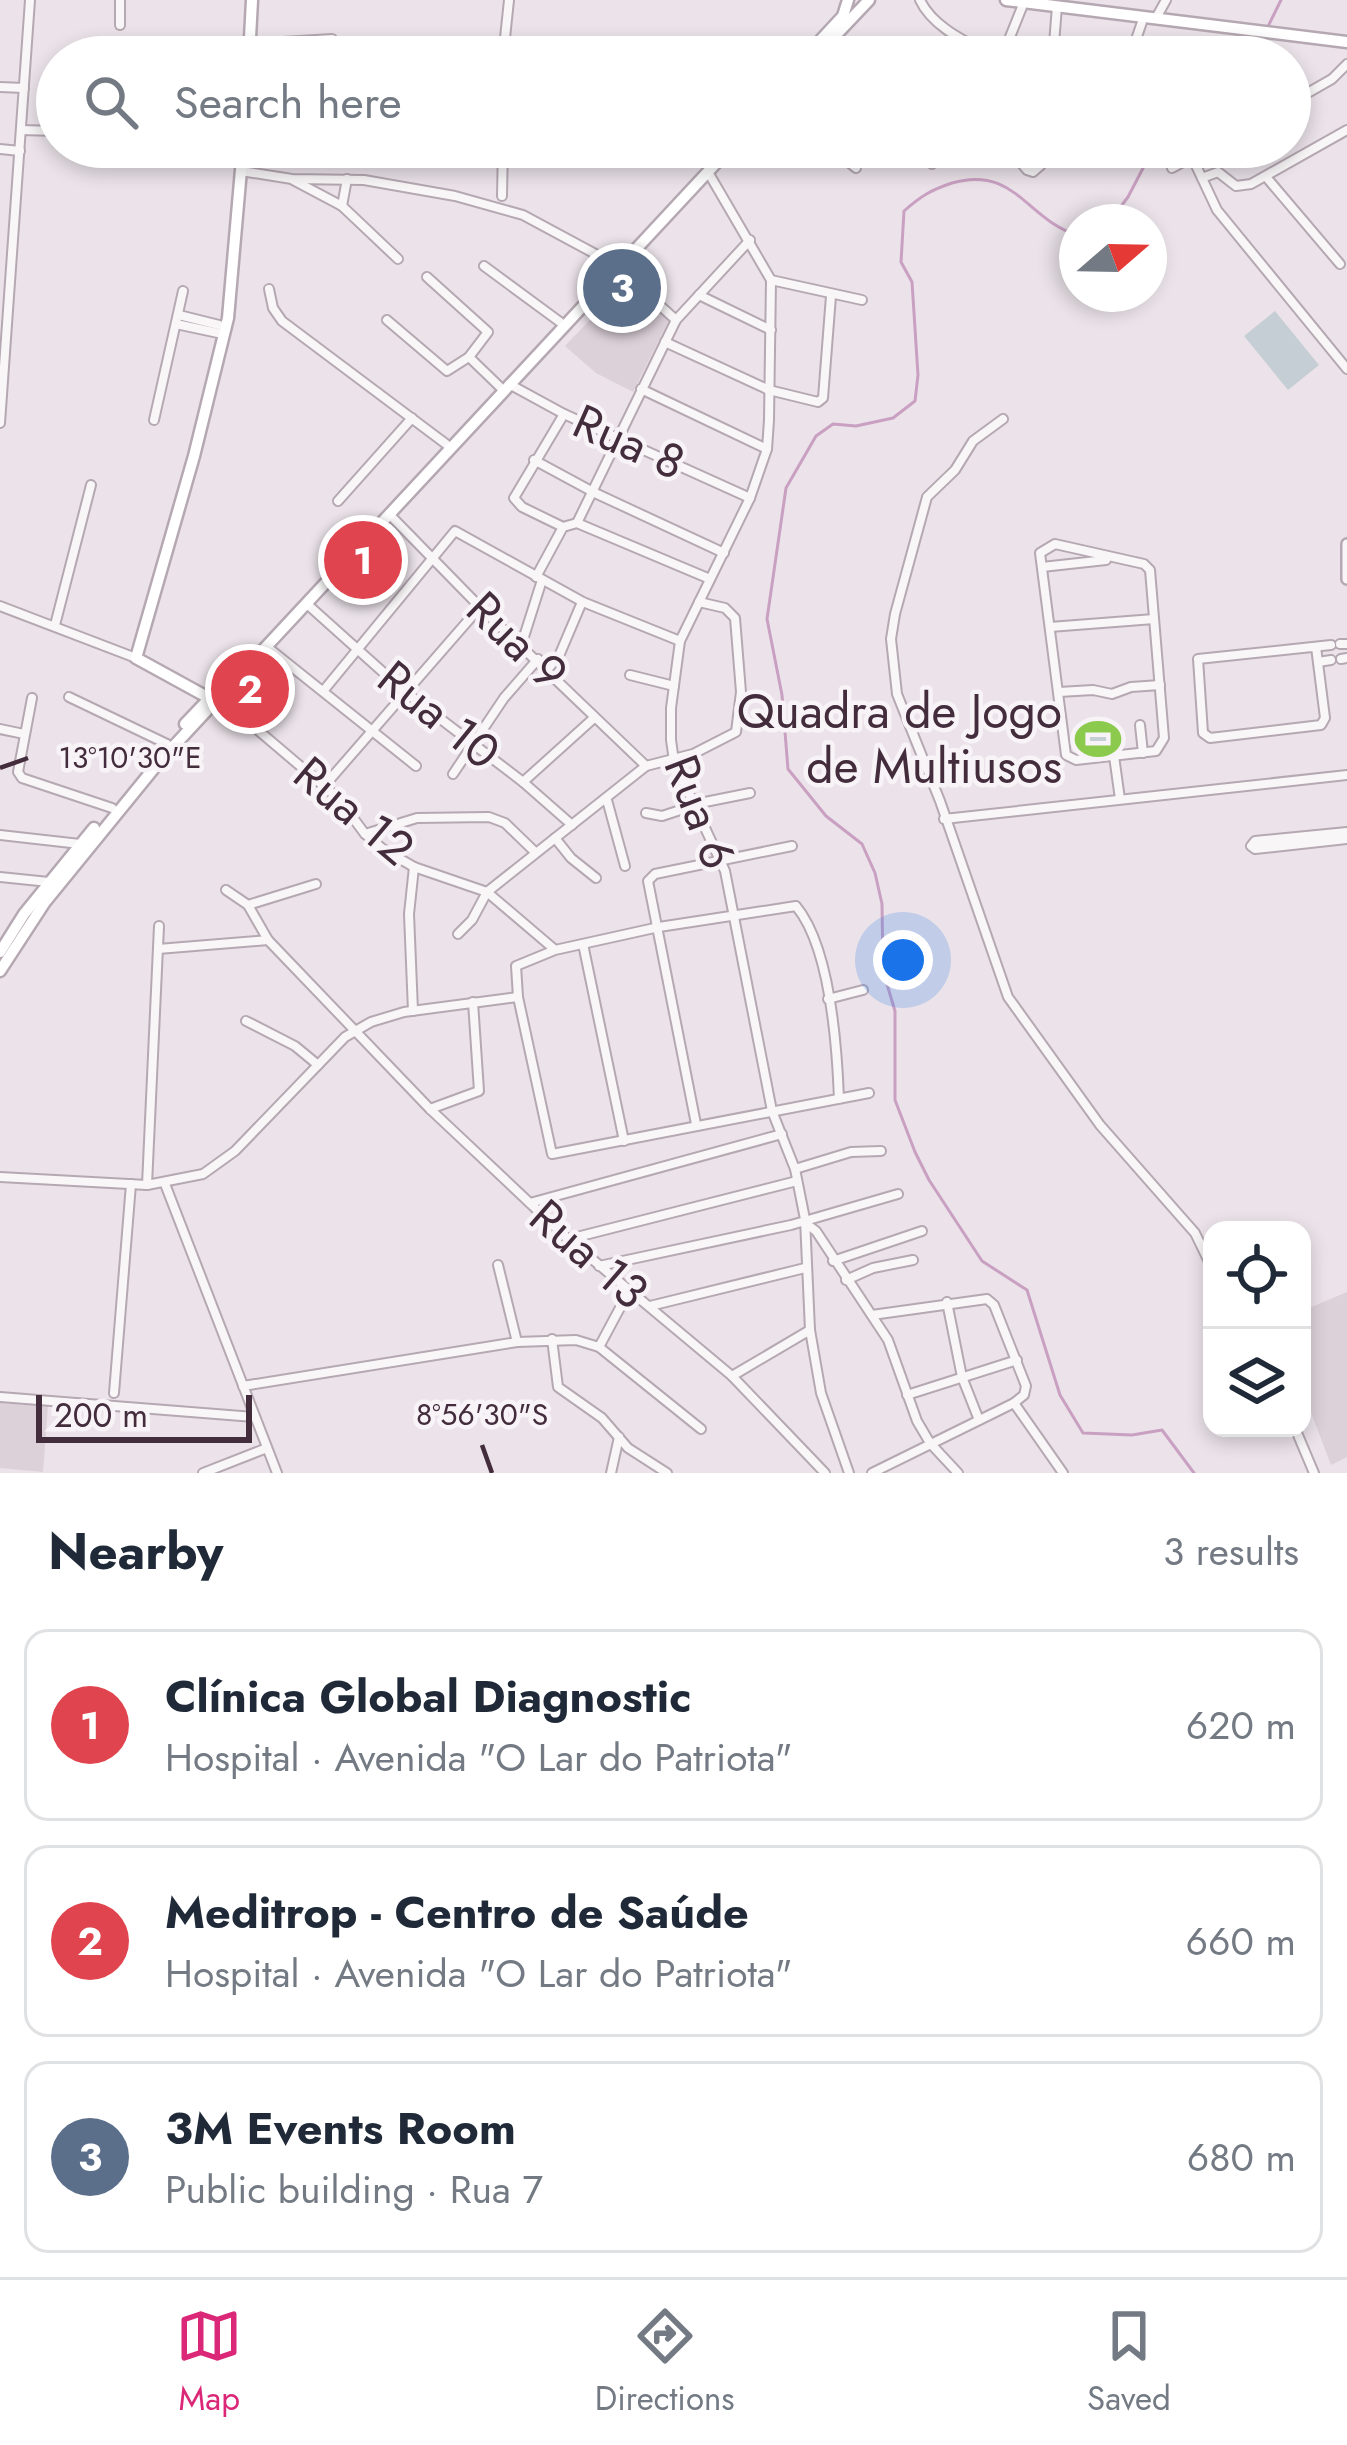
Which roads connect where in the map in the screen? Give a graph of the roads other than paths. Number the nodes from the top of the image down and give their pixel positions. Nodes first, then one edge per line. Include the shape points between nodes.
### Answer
1 (30, 0) edge
2 (120, 0) edge
3 (252, 0) edge
4 (509, 0) edge
5 (848, 0) edge
6 (920, 0) edge
7 (1006, 0) edge
8 (1166, 0) edge
9 (869, 1) edge
10 (1033, 2) edge
11 (1057, 6) junction
12 (1156, 18) junction
13 (1142, 22) dead end
14 (121, 25) dead end
15 (250, 36) edge
16 (505, 36) edge
17 (824, 36) edge
18 (837, 36) edge
19 (961, 36) edge
20 (1011, 36) edge
21 (1055, 36) edge
22 (1137, 36) edge
23 (1310, 36) edge
24 (1311, 36) edge
25 (1347, 42) edge
26 (1347, 64) edge
27 (0, 87) edge
28 (24, 88) junction
29 (1311, 91) edge
30 (21, 130) junction
31 (36, 130) edge
32 (1347, 130) edge
33 (0, 149) edge
34 (20, 151) junction
35 (1311, 152) edge
36 (242, 168) edge
37 (503, 168) edge
38 (707, 168) edge
39 (711, 168) edge
40 (1197, 168) edge
41 (1284, 168) edge
42 (242, 171) junction
43 (708, 172) junction
44 (1202, 178) junction
45 (1268, 178) junction
46 (292, 179) junction
47 (347, 179) junction
48 (502, 196) dead end
49 (342, 206) junction
50 (750, 239) junction
51 (398, 259) dead end
52 (1340, 264) dead end
53 (484, 266) dead end
54 (616, 266) junction
55 (427, 277) dead end
56 (771, 280) junction
57 (269, 290) dead end
58 (183, 291) dead end
59 (699, 295) junction
60 (831, 296) junction
61 (862, 300) dead end
62 (178, 320) junction
63 (387, 320) dead end
64 (676, 320) junction
65 (560, 322) junction
66 (771, 330) junction
67 (220, 333) junction
68 (665, 342) junction
69 (469, 357) junction
70 (1347, 369) edge
71 (504, 386) junction
72 (640, 389) junction
73 (769, 390) junction
74 (564, 414) junction
75 (412, 418) junction
76 (1003, 419) dead end
77 (154, 420) dead end
78 (0, 423) edge
79 (618, 437) junction
80 (446, 444) junction
81 (767, 448) junction
82 (534, 460) junction
83 (91, 485) dead end
84 (595, 494) junction
85 (750, 497) junction
86 (338, 501) dead end
87 (389, 514) junction
88 (578, 523) junction
89 (563, 527) junction
90 (1347, 544) edge
91 (724, 553) junction
92 (434, 558) junction
93 (1112, 560) junction
94 (1042, 568) junction
95 (539, 579) junction
96 (710, 579) junction
97 (1347, 579) edge
98 (583, 602) junction
99 (699, 602) junction
100 (307, 604) junction
101 (0, 606) edge
102 (480, 608) junction
103 (1154, 619) junction
104 (56, 625) junction
105 (1050, 626) junction
106 (680, 641) junction
107 (522, 644) junction
108 (1339, 644) edge
109 (267, 646) junction
110 (1316, 647) junction
111 (358, 648) junction
112 (136, 658) junction
113 (538, 658) junction
114 (1340, 659) edge
115 (1318, 662) junction
116 (547, 670) junction
117 (630, 675) dead end
118 (1160, 685) junction
119 (674, 686) junction
120 (324, 691) junction
121 (404, 692) junction
122 (1059, 692) junction
123 (69, 697) dead end
124 (32, 698) dead end
125 (214, 698) junction
126 (594, 718) junction
127 (1141, 725) dead end
128 (0, 729) edge
129 (370, 731) junction
130 (24, 734) junction
131 (472, 742) junction
132 (167, 744) junction
133 (1143, 753) junction
134 (1114, 756) junction
135 (674, 761) junction
136 (416, 766) dead end
137 (646, 766) junction
138 (453, 774) dead end
139 (1347, 775) edge
140 (523, 782) junction
141 (325, 785) junction
142 (750, 793) dead end
143 (1120, 799) junction
144 (607, 800) junction
145 (694, 807) junction
146 (112, 808) junction
147 (646, 813) dead end
148 (944, 818) junction
149 (572, 825) junction
150 (365, 834) junction
151 (0, 836) edge
152 (1347, 836) edge
153 (555, 838) junction
154 (80, 844) junction
155 (792, 846) dead end
156 (535, 852) junction
157 (720, 860) junction
158 (625, 866) dead end
159 (414, 867) junction
160 (0, 878) edge
161 (596, 878) dead end
162 (51, 882) junction
163 (316, 884) dead end
164 (226, 890) dead end
165 (487, 892) junction
166 (248, 905) junction
167 (734, 916) junction
168 (159, 926) dead end
169 (659, 927) junction
170 (458, 934) dead end
171 (268, 940) junction
172 (583, 944) junction
173 (158, 949) junction
174 (555, 950) junction
175 (0, 952) edge
176 (0, 970) edge
177 (863, 990) dead end
178 (518, 997) junction
179 (828, 999) junction
180 (473, 1002) junction
181 (412, 1011) junction
182 (247, 1021) dead end
183 (357, 1031) junction
184 (318, 1065) junction
185 (869, 1093) dead end
186 (839, 1099) junction
187 (430, 1108) junction
188 (772, 1111) junction
189 (696, 1124) junction
190 (782, 1134) junction
191 (624, 1141) junction
192 (881, 1151) dead end
193 (795, 1169) junction
194 (0, 1177) edge
195 (797, 1181) junction
196 (131, 1184) junction
197 (165, 1184) junction
198 (147, 1185) junction
199 (898, 1195) dead end
200 (529, 1203) junction
201 (805, 1221) junction
202 (922, 1231) dead end
203 (568, 1239) junction
204 (1203, 1249) edge
205 (913, 1260) dead end
206 (833, 1261) junction
207 (498, 1265) dead end
208 (598, 1266) junction
209 (805, 1268) junction
210 (845, 1280) junction
211 (628, 1291) junction
212 (947, 1302) junction
213 (649, 1306) junction
214 (872, 1315) junction
215 (810, 1330) junction
216 (552, 1339) junction
217 (517, 1342) junction
218 (599, 1347) junction
219 (1017, 1360) junction
220 (731, 1376) junction
221 (962, 1377) junction
222 (243, 1386) junction
223 (114, 1394) dead end
224 (907, 1394) junction
225 (0, 1397) edge
226 (1014, 1403) junction
227 (254, 1418) junction
228 (979, 1420) junction
229 (701, 1429) dead end
230 (619, 1437) junction
231 (1299, 1437) edge
232 (930, 1443) junction
233 (267, 1448) junction
234 (203, 1473) edge
235 (278, 1473) edge
236 (611, 1473) edge
237 (667, 1473) edge
238 (825, 1473) edge
239 (849, 1473) edge
240 (872, 1473) edge
241 (958, 1473) edge
242 (1063, 1473) edge
243 (1314, 1473) edge

1 - 28 street
2 - 14 street
3 - 15 main road
4 - 16 street
5 - 17 main road
6 - 19 street
7 - 10 main road
8 - 12 street
9 - 18 main road
10 - 11 main road
10 - 20 street
11 - 12 main road
11 - 21 street
12 - 23 main road
13 - 22 street
24 - 25 main road
26 - 29 street
27 - 28 street
28 - 30 street
30 - 31 street
30 - 34 street
32 - 35 street
33 - 34 street
34 - 78 street
36 - 42 main road
37 - 48 street
38 - 54 main road
39 - 43 main road
40 - 44 street
41 - 45 street
42 - 46 street
42 - 67 main road
43 - 50 street, Rua 6
43 - 54 main road
44 - 45 street via 1218,172 1243,186
44 - 70 street via 1217,209
45 - 52 street
46 - 47 street
46 - 49 street
47 - 49 street
47 - 54 street via 523,215
49 - 51 street
50 - 56 street, Rua 6
50 - 59 street
53 - 65 street
54 - 64 street
54 - 65 main road
54 - 71 main road
55 - 69 street via 488,332
56 - 60 street
56 - 66 street, Rua 6
57 - 75 street via 282,321
58 - 62 street
59 - 64 street
59 - 66 street
60 - 61 street
60 - 73 street via 821,401
62 - 67 street
62 - 77 street
63 - 69 street via 447,371
64 - 68 street
65 - 71 main road
66 - 73 street, Rua 6
67 - 112 main road
68 - 72 street
68 - 73 street
69 - 71 street, Rua 8
71 - 74 street, Rua 8
71 - 80 main road
71 - 87 main road
72 - 79 street
72 - 81 street
73 - 81 street, Rua 6
74 - 79 street, Rua 8
74 - 82 street
75 - 80 street
75 - 86 street
76 - 148 street via 932,490 891,639 897,694
79 - 84 street
79 - 85 street, Rua 8
80 - 125 main road
81 - 85 street, Rua 6
82 - 84 street
82 - 89 street via 516,501
83 - 104 street
84 - 88 street
84 - 91 street
85 - 91 street, Rua 6
87 - 92 street, Rua 9
87 - 100 main road
88 - 89 street
88 - 96 street
89 - 95 street
90 - 97 street
91 - 96 street, Rua 6
92 - 95 street via 458,531
92 - 102 street, Rua 9
92 - 111 street
93 - 94 street
93 - 94 street via 1054,544 1042,550
93 - 103 street via 1148,568
94 - 105 street
95 - 98 street
95 - 107 street
96 - 99 street, Rua 6
98 - 106 street
98 - 116 street
99 - 106 street, Rua 6
99 - 135 street via 735,618 738,728
100 - 109 main road
100 - 111 street, Rua 10
101 - 104 street
102 - 107 street, Rua 9
102 - 121 street
103 - 105 street
103 - 118 street
104 - 112 street
105 - 122 street
106 - 119 street, Rua 6
107 - 113 street, Rua 9
108 - 110 street
109 - 120 street
109 - 125 main road
110 - 115 street
110 - 115 street via 1198,659 1203,733 1321,725
111 - 120 street
111 - 121 street, Rua 10
112 - 125 main road
113 - 116 street, Rua 9
113 - 131 street
114 - 115 street
116 - 126 street, Rua 9
117 - 119 street
118 - 122 street
118 - 133 street via 1163,742
119 - 135 street, Rua 6
120 - 129 street
121 - 129 street
121 - 131 street, Rua 10
122 - 134 street via 1066,755
123 - 132 street
124 - 130 street
125 - 132 main road
125 - 141 street, Rua 12
125 - 176 main road via 101,830
126 - 137 street, Rua 9
126 - 140 street
127 - 133 street
128 - 130 street
129 - 136 street
129 - 141 street
130 - 146 street via 22,778
131 - 138 street
131 - 140 street, Rua 10
132 - 146 main road
133 - 134 street
134 - 143 street
135 - 137 street
135 - 145 street, Rua 6
137 - 144 street
139 - 143 street
140 - 149 street, Rua 10
141 - 150 street, Rua 12
142 - 145 street
143 - 148 street
144 - 149 street
144 - 158 street
145 - 147 street
145 - 157 street, Rua 6
146 - 154 main road
148 - 204 street via 1008,997
149 - 153 street
150 - 156 street via 417,818 489,817
150 - 159 street, Rua 12
151 - 154 street
152 - 152 street via 1255,841 1251,846 1255,849
153 - 156 street
153 - 161 street
154 - 162 main road
155 - 157 street
156 - 165 street
157 - 167 street, Rua 6
157 - 169 street via 651,877
159 - 165 street, Rua 12
159 - 181 street
160 - 162 street
162 - 175 main road
163 - 166 street
164 - 166 street
165 - 170 street
165 - 174 street, Rua 12
166 - 171 street, Rua 13
167 - 169 street
167 - 179 street via 796,906
167 - 188 street, Rua 6
168 - 173 street
169 - 172 street
169 - 189 street
171 - 173 street
171 - 183 street, Rua 13
172 - 174 street
172 - 191 street
173 - 198 street
174 - 178 street via 516,966
177 - 179 street
178 - 180 street
178 - 191 street via 552,1154
179 - 186 street
180 - 181 street
180 - 187 street via 479,1090
181 - 183 street
182 - 184 street
183 - 184 street
183 - 187 street, Rua 13
184 - 197 street via 235,1151 203,1174
185 - 186 street
186 - 188 street
187 - 200 street, Rua 13
188 - 189 street
188 - 190 street, Rua 6
189 - 191 street
190 - 193 street, Rua 6
190 - 200 street
192 - 193 street
193 - 195 street, Rua 6
194 - 196 street
195 - 201 street, Rua 6
195 - 203 street
196 - 198 street
196 - 223 street
197 - 198 street
197 - 222 street
199 - 201 street
200 - 203 street, Rua 13
201 - 206 street
201 - 208 street
201 - 209 street, Rua 6
202 - 206 street
203 - 208 street, Rua 13
205 - 210 street
206 - 210 street
207 - 217 street
208 - 211 street, Rua 13
209 - 213 street
209 - 215 street, Rua 6
210 - 214 street
211 - 213 street, Rua 13
211 - 218 street
212 - 214 street
212 - 219 street via 991,1301
212 - 221 street
213 - 220 street, Rua 13
214 - 224 street
215 - 220 street
215 - 239 street, Rua 6
216 - 217 street
216 - 218 street
216 - 230 street via 558,1387
217 - 222 street
218 - 229 street
219 - 221 street
219 - 226 street via 1026,1392
220 - 238 street, Rua 13
221 - 224 street
221 - 228 street
222 - 227 street
224 - 232 street
225 - 227 street
226 - 228 street
226 - 242 street
227 - 233 street
228 - 232 street
230 - 236 street
230 - 237 street
231 - 243 street
232 - 240 street
232 - 241 street
233 - 234 street
233 - 235 street

